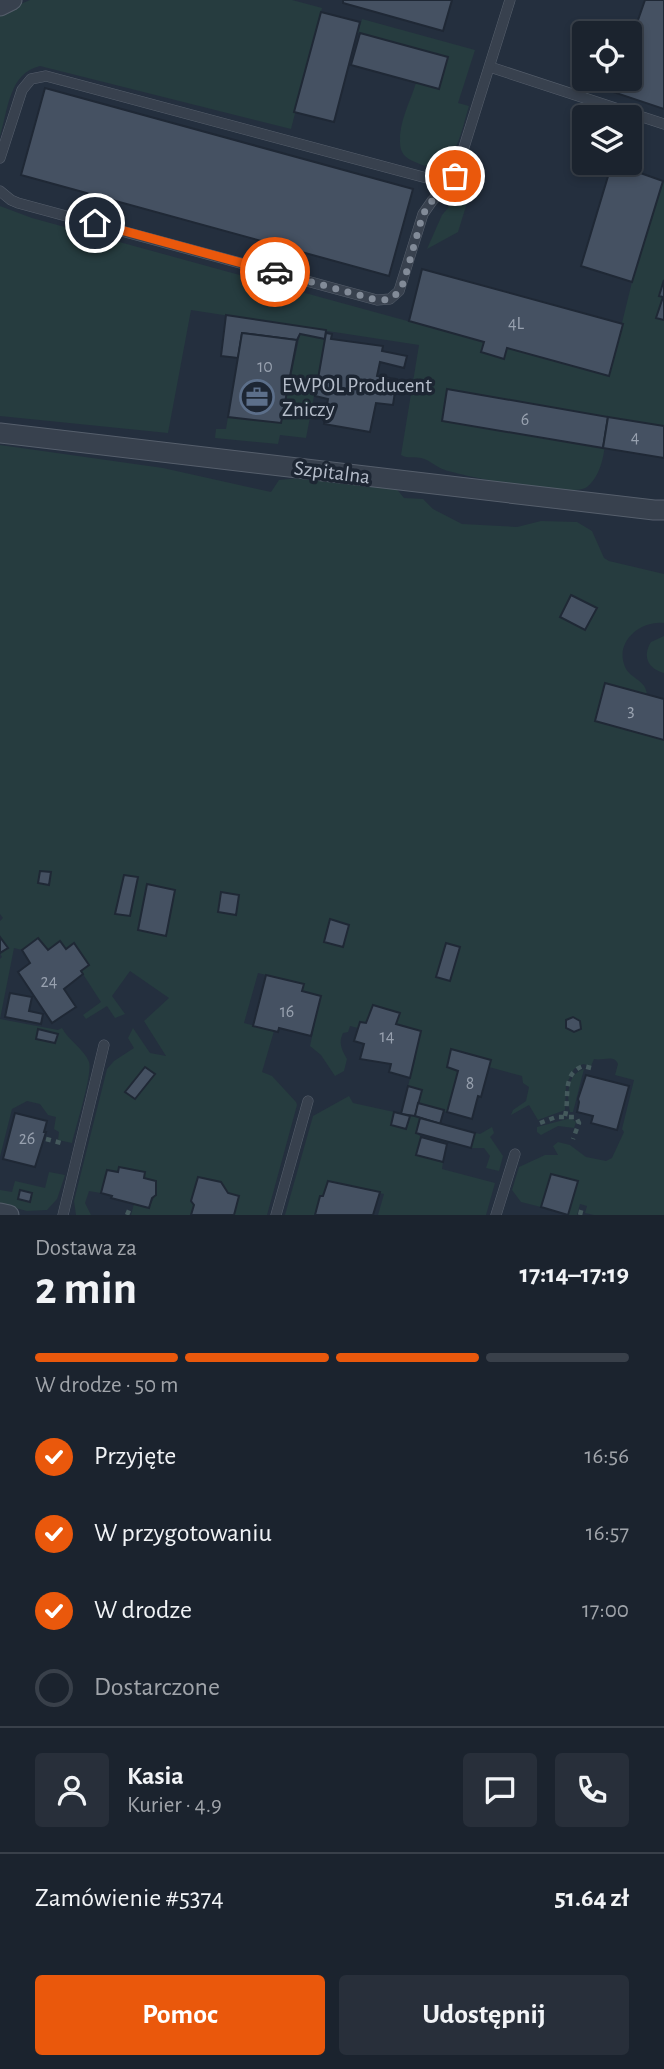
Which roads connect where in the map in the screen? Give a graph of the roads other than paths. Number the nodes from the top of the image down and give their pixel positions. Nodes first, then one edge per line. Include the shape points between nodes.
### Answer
1 (12, 0) edge
2 (510, 0) edge
3 (0, 5) edge
4 (490, 67) junction
5 (664, 124) edge
6 (0, 158) edge
7 (449, 184) junction
8 (0, 191) edge
9 (0, 433) edge
10 (664, 510) edge
11 (104, 1045) dead end
12 (308, 1101) dead end
13 (515, 1154) dead end
14 (0, 1213) edge
15 (9, 1215) edge
16 (63, 1215) edge
17 (276, 1215) edge
18 (496, 1215) edge

1 - 3 street
2 - 4 lane
4 - 5 lane
4 - 7 lane
6 - 7 lane via 22,90 31,79 46,76
7 - 8 lane via 423,214 401,288 392,298 382,300 18,203
9 - 10 street, Szpitalna
11 - 16 lane
12 - 17 lane
13 - 18 lane
14 - 15 street

